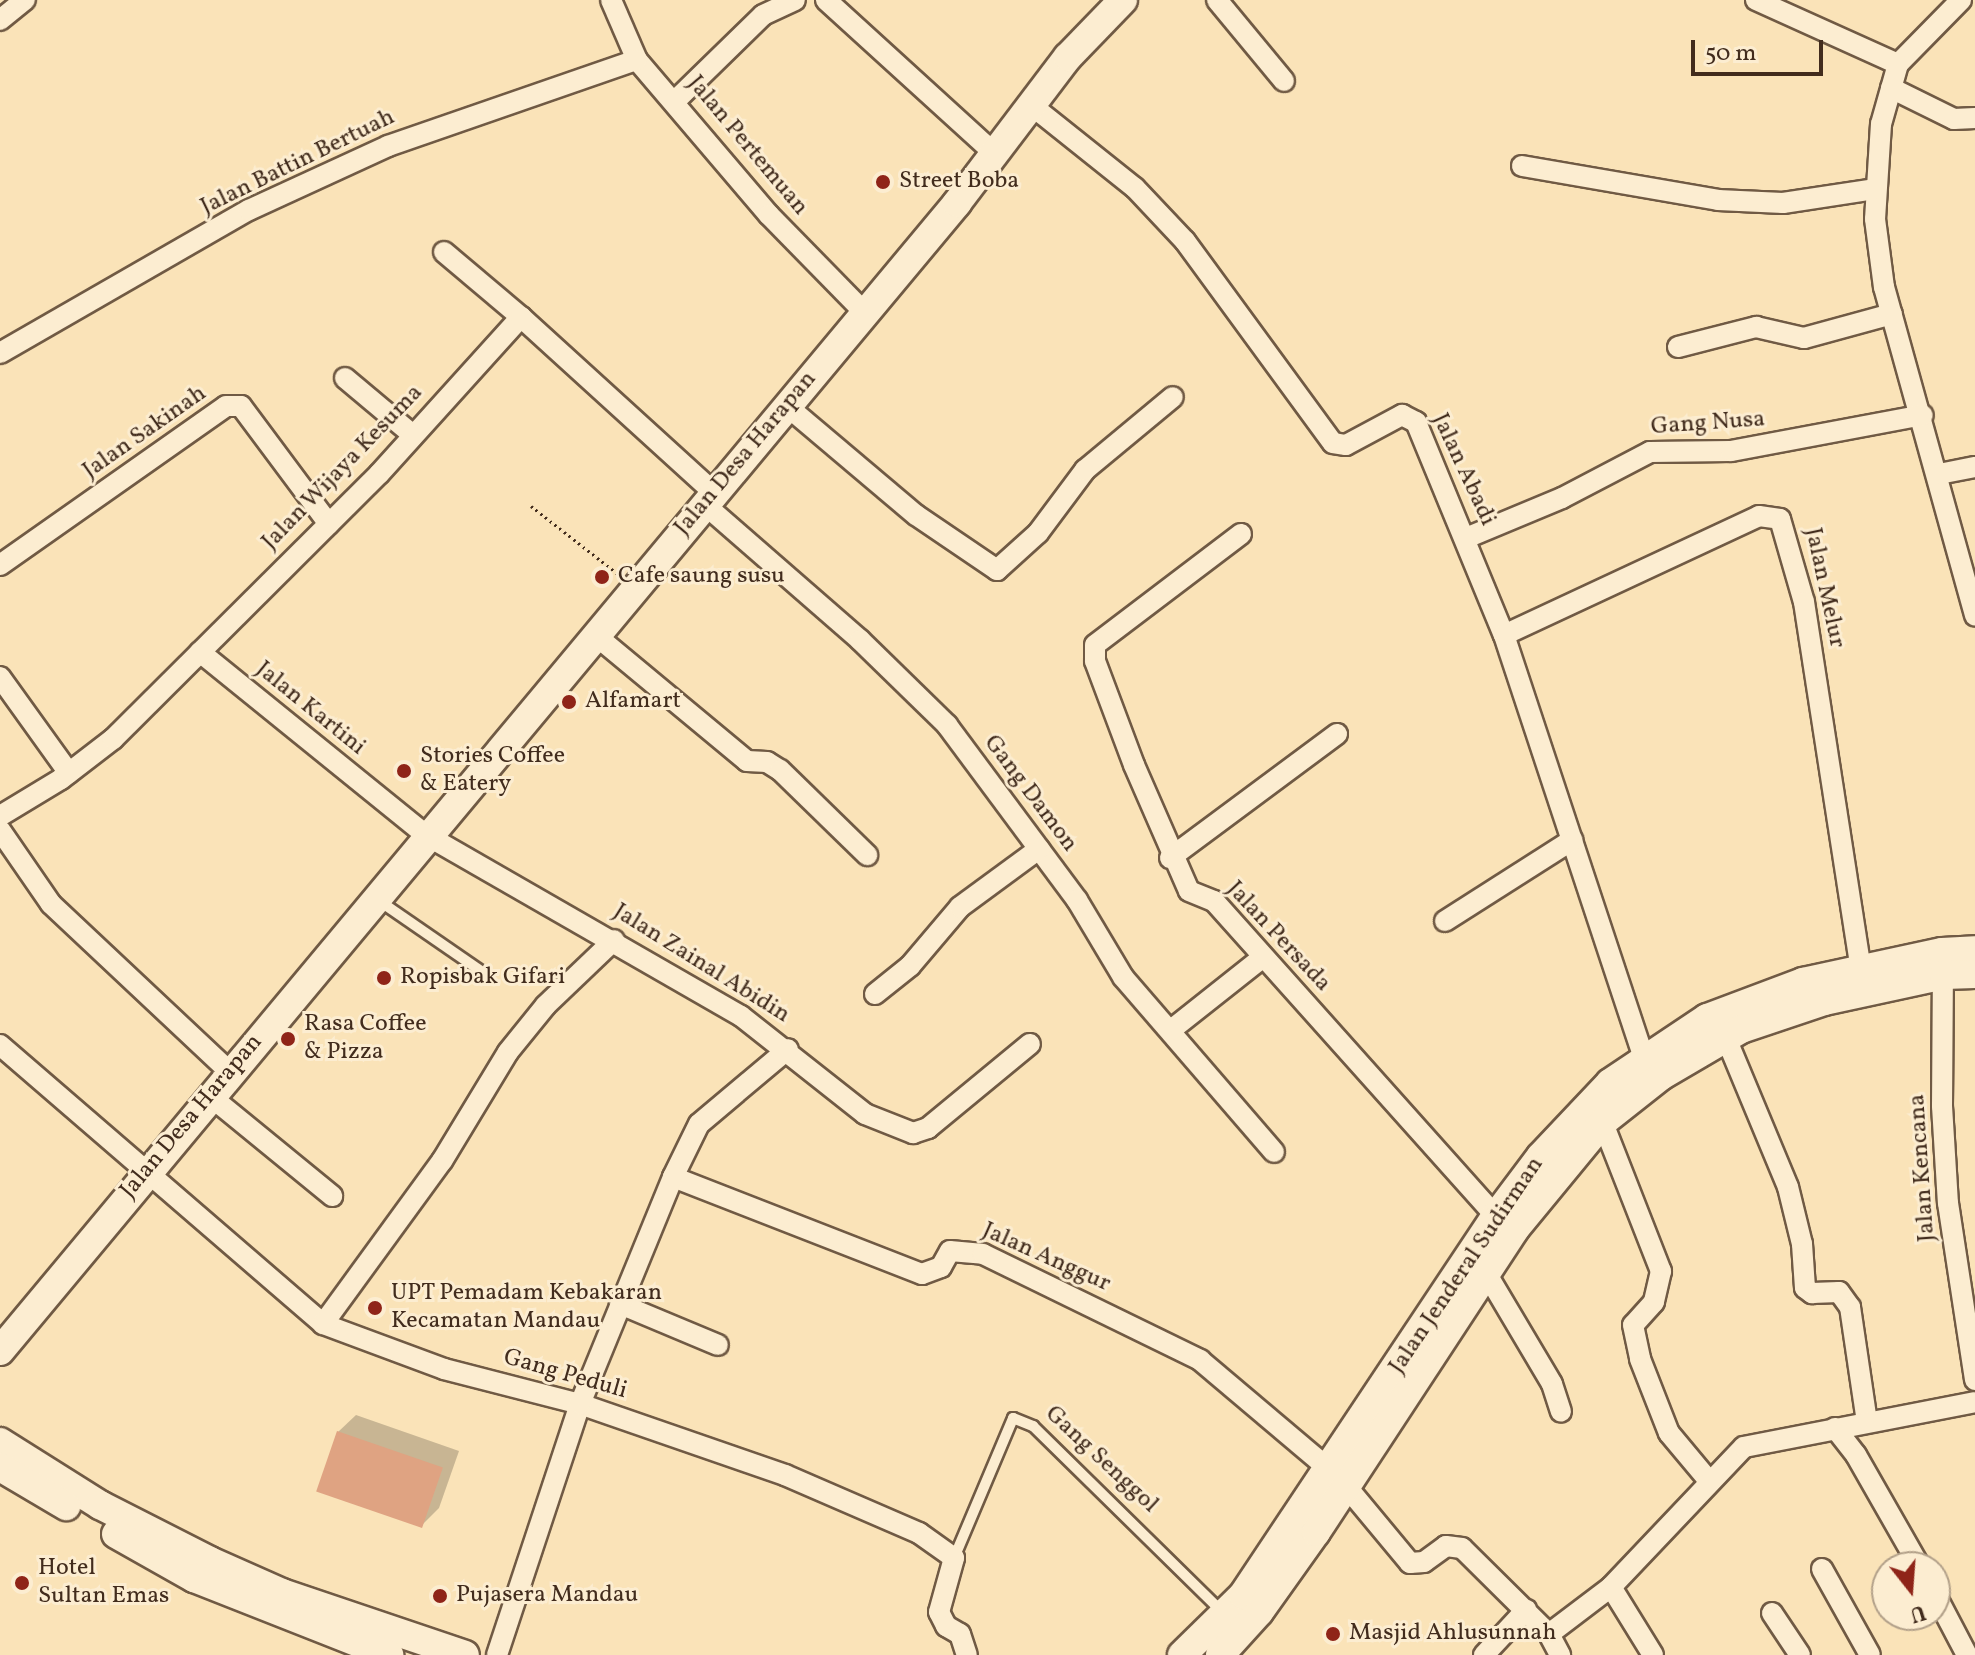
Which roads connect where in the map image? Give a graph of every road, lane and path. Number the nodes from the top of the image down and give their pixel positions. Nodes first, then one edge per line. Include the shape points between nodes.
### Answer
1 (25, 0) edge
2 (611, 0) edge
3 (795, 0) edge
4 (826, 0) edge
5 (1123, 0) edge
6 (1217, 0) edge
7 (1756, 0) edge
8 (1961, 0) edge
9 (0, 20) edge
10 (637, 60) junction
11 (1898, 64) junction
12 (1284, 81) dead end
13 (1891, 88) junction
14 (674, 102) junction
15 (1031, 105) junction
16 (1975, 118) edge
17 (994, 153) junction
18 (1522, 166) dead end
19 (1876, 189) junction
20 (444, 252) dead end
21 (864, 312) junction
22 (1892, 314) junction
23 (521, 317) junction
24 (1678, 347) dead end
25 (0, 353) edge
26 (345, 378) dead end
27 (1173, 397) dead end
28 (787, 406) junction
29 (1923, 415) junction
30 (413, 435) junction
31 (1975, 467) edge
32 (1939, 474) junction
33 (708, 498) junction
34 (531, 506) dead end
35 (329, 524) junction
36 (1241, 534) dead end
37 (1466, 538) junction
38 (0, 565) edge
39 (634, 587) junction
40 (1975, 616) edge
41 (594, 634) junction
42 (1504, 635) junction
43 (200, 652) junction
44 (0, 677) edge
45 (1337, 734) dead end
46 (69, 773) junction
47 (0, 816) edge
48 (0, 830) edge
49 (426, 835) junction
50 (1572, 840) junction
51 (1039, 849) junction
52 (867, 855) dead end
53 (1170, 858) junction
54 (373, 897) junction
55 (1445, 921) dead end
56 (614, 940) junction
57 (1975, 950) edge
58 (1263, 957) junction
59 (1943, 964) junction
60 (1861, 969) junction
61 (1975, 974) edge
62 (488, 976) dead end
63 (875, 994) dead end
64 (1171, 1030) junction
65 (1726, 1038) junction
66 (1030, 1044) dead end
67 (0, 1045) edge
68 (788, 1049) junction
69 (1644, 1058) junction
70 (230, 1072) junction
71 (210, 1096) junction
72 (1598, 1110) junction
73 (1274, 1152) dead end
74 (146, 1172) junction
75 (673, 1177) junction
76 (332, 1196) dead end
77 (1496, 1216) junction
78 (1485, 1271) junction
79 (620, 1304) junction
80 (323, 1324) junction
81 (718, 1345) dead end
82 (0, 1351) edge
83 (1975, 1380) edge
84 (1975, 1402) edge
85 (580, 1404) junction
86 (1561, 1412) dead end
87 (1867, 1422) junction
88 (1835, 1428) junction
89 (0, 1442) edge
90 (0, 1467) edge
91 (1338, 1478) junction
92 (1710, 1482) junction
93 (1911, 1551) edge
94 (954, 1558) junction
95 (1822, 1569) dead end
96 (1611, 1587) junction
97 (278, 1602) junction
98 (1526, 1610) junction
99 (1772, 1613) dead end
100 (1224, 1614) junction
101 (1951, 1624) edge
102 (1549, 1634) junction
103 (375, 1653) edge
104 (465, 1655) edge
105 (497, 1655) edge
106 (967, 1655) edge
107 (1182, 1655) edge
108 (1220, 1655) edge
109 (1484, 1655) edge
110 (1560, 1655) edge
111 (1653, 1655) edge
112 (1800, 1655) edge
113 (1870, 1655) edge
114 (1967, 1655) edge

1 - 9 street
2 - 10 street, Jalan Pertemuan
3 - 14 street via 763,15
4 - 17 street
5 - 15 street, Jalan Desa Harapan
6 - 12 street
7 - 11 street
8 - 11 street
10 - 14 street, Jalan Pertemuan
10 - 25 street, Jalan Battin Bertuah via 388,146 249,210
11 - 13 street
13 - 16 street via 1954,119
13 - 19 street via 1881,124
14 - 21 street, Jalan Pertemuan via 769,215
15 - 17 street, Jalan Desa Harapan
15 - 37 street, Jalan Abadi via 1135,188 1185,241 1335,445 1346,445 1402,415 1416,422
17 - 21 street, Jalan Desa Harapan
18 - 19 street via 1718,200 1783,203
19 - 22 street via 1875,219
20 - 23 street
21 - 28 street, Jalan Desa Harapan
22 - 24 street via 1804,338 1756,327
22 - 29 street
23 - 30 street, Jalan Wijaya Kesuma
23 - 33 street
26 - 30 street
27 - 28 street via 1085,470 1038,533 997,570 916,515
28 - 33 street, Jalan Desa Harapan
29 - 32 street
29 - 37 street, Gang Nusa via 1744,449 1650,452 1562,498
30 - 35 street, Jalan Wijaya Kesuma
31 - 32 street
32 - 40 street
33 - 39 street, Jalan Desa Harapan
33 - 51 street, Gang Damon via 947,725
34 - 39 path
35 - 38 street, Jalan Sakinah via 241,406 226,406
35 - 43 street, Jalan Wijaya Kesuma
36 - 53 street, Jalan Persada via 1095,645 1095,661
37 - 42 street, Jalan Abadi
39 - 41 street, Jalan Desa Harapan
41 - 49 street, Jalan Desa Harapan
41 - 52 street via 747,761 767,762 780,770
42 - 50 street, Jalan Abadi
42 - 60 street, Jalan Melur via 1759,516 1780,519 1804,602
43 - 46 street, Jalan Wijaya Kesuma via 113,739
43 - 49 street, Jalan Kartini
44 - 46 street
45 - 53 street
46 - 47 street, Jalan Wijaya Kesuma
48 - 70 street via 51,904
49 - 54 street, Jalan Desa Harapan
49 - 56 street, Jalan Zainal Abidin
50 - 55 street
50 - 69 street, Jalan Abadi
51 - 63 street via 960,907 910,966
51 - 64 street, Gang Damon via 1123,977
53 - 58 street, Jalan Persada via 1189,891 1214,901
54 - 62 lane
54 - 70 street, Jalan Desa Harapan
56 - 68 street, Jalan Zainal Abidin
56 - 80 street via 546,1005 508,1052 442,1161
57 - 59 street, Jalan Jenderal Sudirman
58 - 64 street
58 - 77 street, Jalan Persada
59 - 60 street, Jalan Jenderal Sudirman
59 - 61 street, Jalan Jenderal Sudirman
59 - 65 street, Jalan Jenderal Sudirman
59 - 83 street, Jalan Kencana via 1948,1203
60 - 69 street, Jalan Jenderal Sudirman via 1803,982 1707,1018
64 - 73 street, Gang Damon
65 - 72 street, Jalan Jenderal Sudirman
65 - 87 street via 1788,1187 1802,1244 1805,1288 1812,1293 1839,1292 1850,1307
66 - 68 street, Jalan Zainal Abidin via 941,1120 913,1133 865,1114
67 - 74 street, Gang Peduli
68 - 75 street via 699,1124
69 - 72 street, Jalan Jenderal Sudirman
70 - 71 street, Jalan Desa Harapan
71 - 74 street, Jalan Desa Harapan
71 - 76 street
72 - 77 street, Jalan Jenderal Sudirman
72 - 78 street, Jalan Jenderal Sudirman
72 - 92 street via 1661,1271 1654,1302 1633,1325 1640,1359 1669,1433
74 - 80 street, Gang Peduli
74 - 82 street, Jalan Desa Harapan
75 - 79 street
75 - 91 street, Jalan Anggur via 922,1274 941,1267 950,1251 983,1254 1200,1360
77 - 91 street, Jalan Jenderal Sudirman
78 - 86 street via 1552,1384
78 - 91 street, Jalan Jenderal Sudirman
79 - 81 street
79 - 85 street
80 - 85 street, Gang Peduli via 444,1369
84 - 87 street
85 - 94 street, Gang Peduli via 785,1475 919,1533
85 - 105 street
87 - 88 street
88 - 92 street via 1744,1447
88 - 93 street
89 - 97 street via 100,1505
90 - 97 street via 194,1578
91 - 98 street via 1410,1563 1419,1564 1446,1546 1462,1548
91 - 100 street, Jalan Jenderal Sudirman
91 - 108 street, Jalan Jenderal Sudirman via 1259,1612
92 - 96 street
94 - 100 lane, Gang Senggol via 1013,1418 1033,1426
94 - 106 street via 939,1612 946,1626 960,1634
95 - 113 street
96 - 102 street
96 - 111 street
97 - 103 street
97 - 104 street
98 - 102 street
98 - 109 street
99 - 112 street
100 - 107 street, Jalan Jenderal Sudirman
101 - 114 street
102 - 110 street

